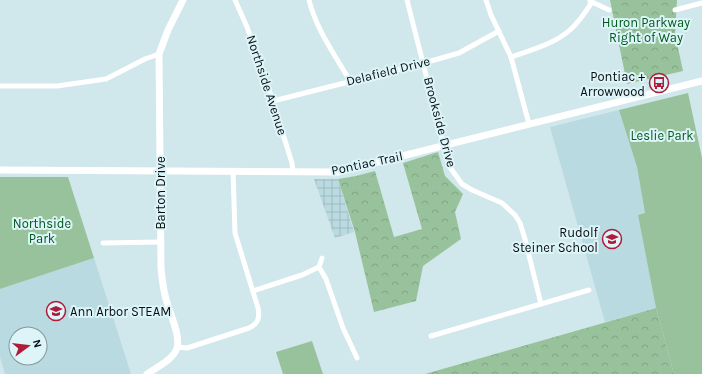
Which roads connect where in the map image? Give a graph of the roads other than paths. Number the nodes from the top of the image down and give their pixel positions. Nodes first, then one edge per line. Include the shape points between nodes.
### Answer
1 (183, 0) edge
2 (235, 0) edge
3 (308, 0) edge
4 (407, 0) edge
5 (486, 0) edge
6 (591, 1) edge
7 (702, 3) edge
8 (609, 10) dead end
9 (675, 10) dead end
10 (498, 31) junction
11 (159, 54) junction
12 (511, 57) junction
13 (424, 63) junction
14 (350, 81) junction
15 (702, 81) edge
16 (0, 86) edge
17 (273, 101) junction
18 (529, 124) junction
19 (444, 146) junction
20 (0, 170) edge
21 (160, 171) junction
22 (233, 171) junction
23 (293, 172) junction
24 (160, 242) junction
25 (103, 243) dead end
26 (322, 258) dead end
27 (319, 267) junction
28 (589, 290) dead end
29 (253, 291) junction
30 (541, 304) junction
31 (430, 336) dead end
32 (177, 347) junction
33 (357, 358) dead end
34 (146, 374) edge

1 - 11 main road, Barton Drive
2 - 17 street, Northside Avenue
3 - 14 street
4 - 13 street, Brookside Drive
5 - 10 street
6 - 8 street
6 - 12 street via 576,24 562,36
7 - 9 street
10 - 12 street
10 - 13 street, Delafield Drive via 459,52
11 - 16 street via 106,79 57,86
11 - 21 main road, Barton Drive
12 - 18 street
13 - 14 street, Delafield Drive
13 - 19 street, Brookside Drive
14 - 17 street, Delafield Drive
15 - 18 main road, Pontiac Trail
17 - 23 street, Northside Avenue
18 - 19 main road, Pontiac Trail
19 - 23 main road, Pontiac Trail via 343,171
19 - 30 street, Brookside Drive via 449,166 462,184 502,203 520,223
20 - 21 main road, Pontiac Trail
21 - 22 main road, Pontiac Trail
21 - 24 main road, Barton Drive
22 - 23 main road, Pontiac Trail
22 - 29 street via 235,233
24 - 25 street
24 - 32 main road, Barton Drive via 162,281 176,333
26 - 27 street
27 - 29 street
27 - 33 street
28 - 30 street
29 - 32 street via 259,315 254,326 187,348
30 - 31 street
32 - 34 main road via 167,361

